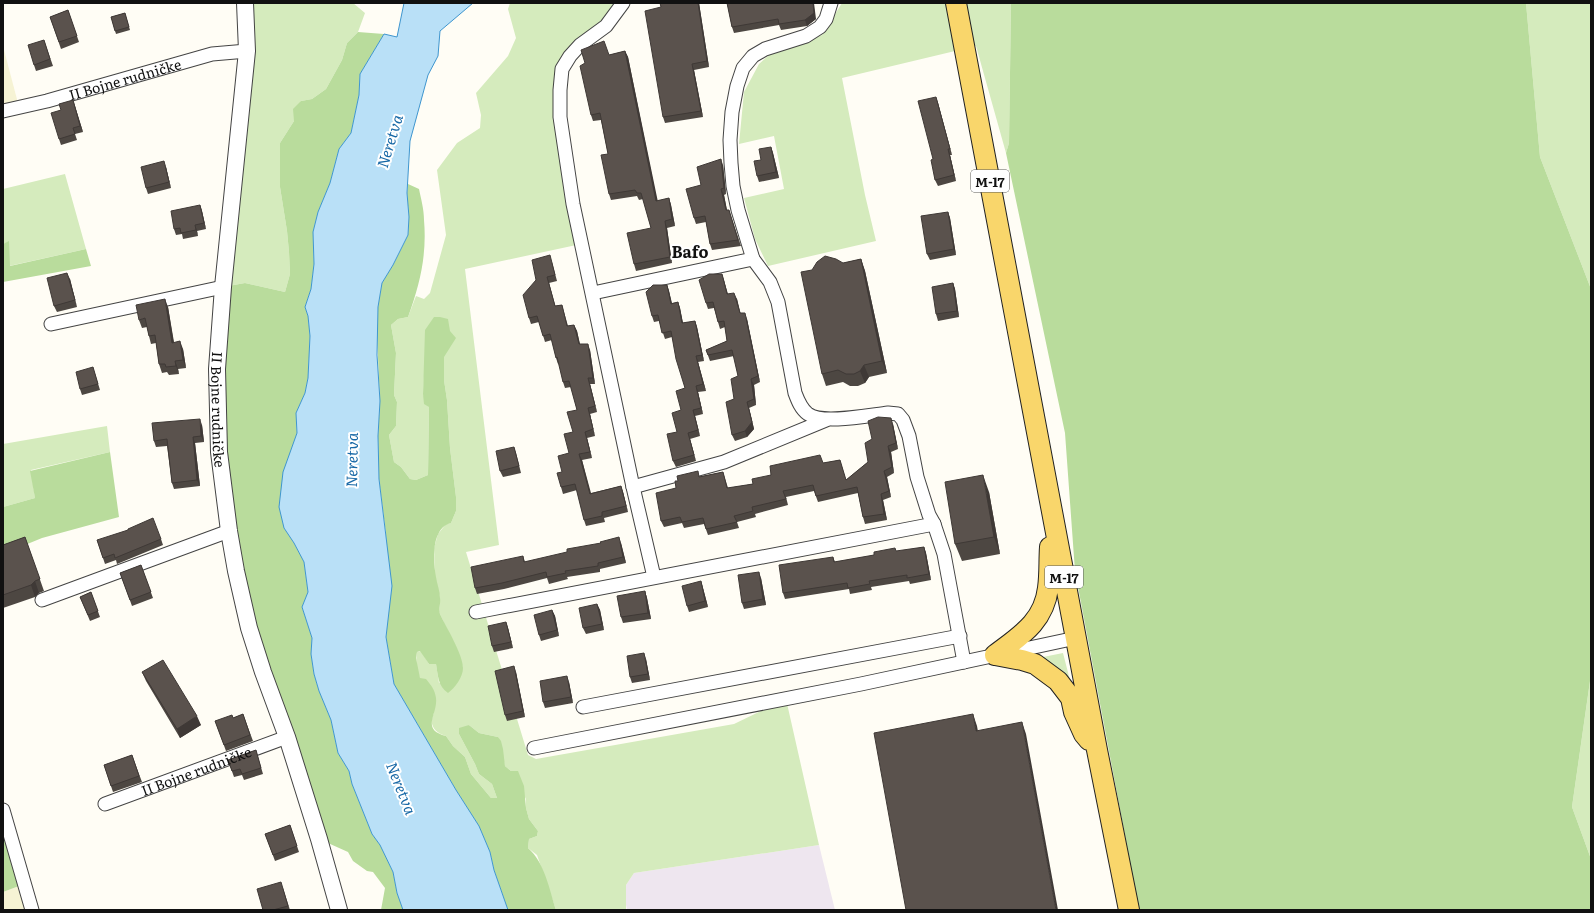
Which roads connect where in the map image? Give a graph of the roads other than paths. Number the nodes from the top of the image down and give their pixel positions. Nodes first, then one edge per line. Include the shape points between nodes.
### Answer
1 (245, 3) edge
2 (623, 3) edge
3 (831, 3) edge
4 (956, 3) edge
5 (247, 51) junction
6 (3, 111) edge
7 (753, 258) junction
8 (223, 287) junction
9 (593, 293) junction
10 (50, 324) dead end
11 (826, 420) junction
12 (633, 487) junction
13 (1052, 516) junction
14 (934, 524) junction
15 (229, 531) junction
16 (654, 577) junction
17 (42, 600) dead end
18 (476, 612) dead end
19 (960, 636) junction
20 (1076, 638) junction
21 (995, 656) junction
22 (964, 662) junction
23 (583, 707) dead end
24 (287, 736) junction
25 (534, 748) dead end
26 (1097, 750) junction
27 (104, 804) dead end
28 (3, 810) edge
29 (32, 910) edge
30 (339, 910) edge
31 (1129, 910) edge

1 - 5 street, II Bojne rudničke
2 - 9 street via 606,26 580,45 570,56 561,76 560,117 564,147 574,211
3 - 7 street via 826,19 820,27 806,36 765,49 753,56 743,68 737,86 732,112 731,163 738,210
4 - 13 main road, M-17
5 - 6 street, II Bojne rudničke via 212,54
5 - 8 street, II Bojne rudničke
7 - 9 street
7 - 11 street via 770,282 778,302 798,400 808,414
8 - 10 street
8 - 15 street, II Bojne rudničke via 217,369 219,452
9 - 12 street
11 - 12 street via 724,462
11 - 14 street via 898,414 909,436 917,477
12 - 16 street
13 - 20 main road, M-17
13 - 21 main road via 1049,587 1042,610 1024,634
14 - 16 street
14 - 19 street via 944,554
15 - 17 street
15 - 24 street, II Bojne rudničke via 249,628
16 - 18 street
19 - 22 street
19 - 23 street
20 - 21 street
20 - 26 main road, M-17
21 - 22 street
21 - 26 main road via 1035,664 1058,682 1071,698 1084,734
22 - 25 street
24 - 27 street, II Bojne rudničke
24 - 30 street, II Bojne rudničke
26 - 31 main road, M-17
28 - 29 street

